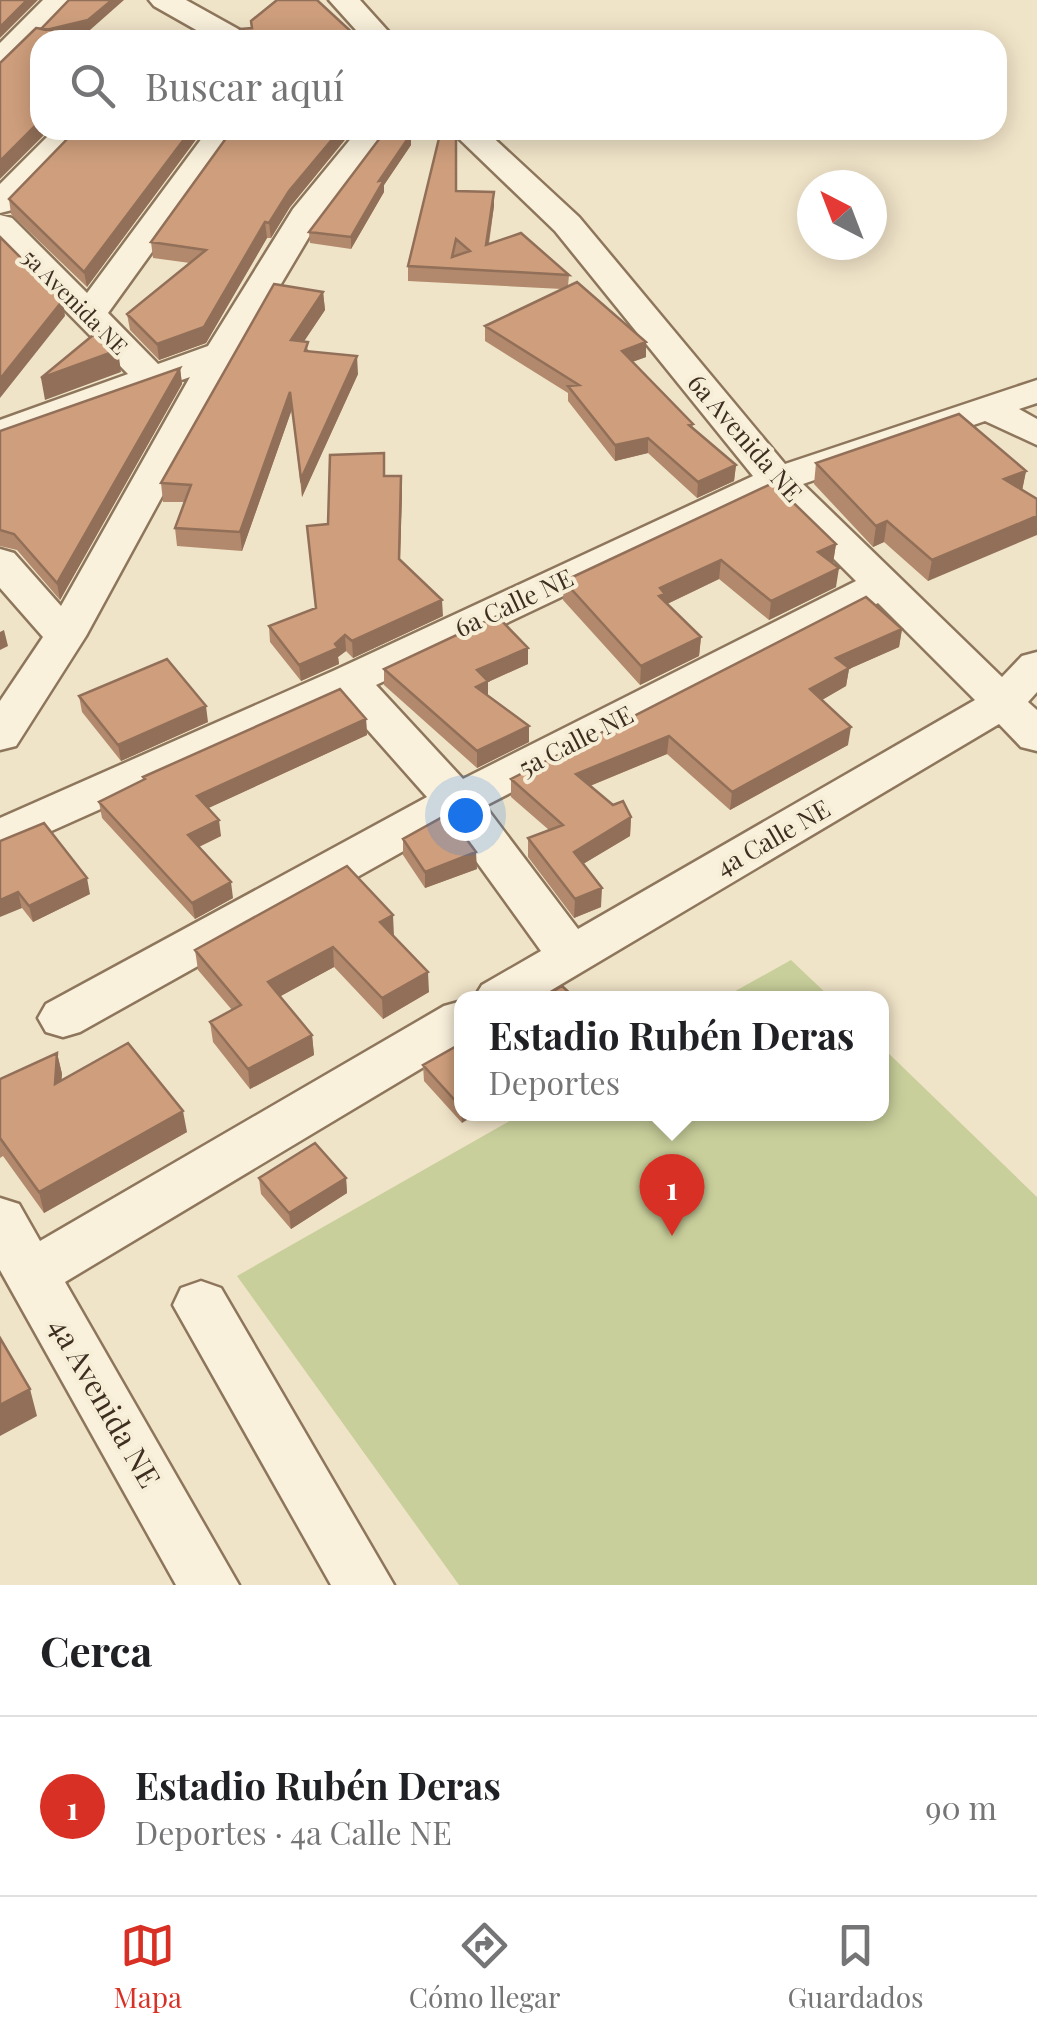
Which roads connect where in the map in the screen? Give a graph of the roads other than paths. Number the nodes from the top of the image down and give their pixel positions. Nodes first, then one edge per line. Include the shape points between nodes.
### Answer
1 (60, 0) edge
2 (344, 0) edge
3 (174, 14) edge
4 (212, 30) edge
5 (372, 30) edge
6 (0, 60) edge
7 (62, 140) edge
8 (217, 140) edge
9 (367, 140) edge
10 (477, 140) edge
11 (0, 203) edge
12 (0, 226) edge
13 (88, 316) junction
14 (222, 353) junction
15 (152, 378) junction
16 (1037, 391) edge
17 (987, 407) junction
18 (0, 433) edge
19 (1037, 434) edge
20 (777, 480) junction
21 (0, 562) edge
22 (880, 584) junction
23 (65, 636) junction
24 (1037, 666) edge
25 (348, 680) junction
26 (1002, 703) junction
27 (0, 735) edge
28 (1037, 736) edge
29 (456, 801) junction
30 (0, 837) edge
31 (572, 956) junction
32 (511, 991) edge
33 (64, 1018) dead end
34 (454, 1025) edge
35 (0, 1220) edge
36 (30, 1274) junction
37 (201, 1305) dead end
38 (208, 1585) edge
39 (364, 1585) edge

1 - 6 street
2 - 5 street
3 - 4 street
7 - 11 street
8 - 13 street
9 - 14 street via 305,216
10 - 20 street, 6a Avenida NE via 567,224
12 - 13 street, 5a Avenida NE
13 - 15 street, 5a Avenida NE
14 - 15 street
14 - 23 street
15 - 18 street
16 - 17 street, 6a Calle NE
17 - 19 street
17 - 20 street, 6a Calle NE
20 - 22 street, 6a Avenida NE
20 - 25 street, 6a Calle NE
21 - 23 street
22 - 26 street, 6a Avenida NE
22 - 29 street, 5a Calle NE
23 - 27 street
24 - 26 street, 4a Calle NE
25 - 29 street
25 - 30 street, 6a Calle NE
26 - 28 street, 6a Avenida NE
26 - 31 street, 4a Calle NE
29 - 31 street
29 - 33 street, 5a Calle NE
31 - 32 street, 4a Calle NE
34 - 36 street
35 - 36 street, 4a Avenida NE
36 - 38 street, 4a Avenida NE
37 - 39 street

